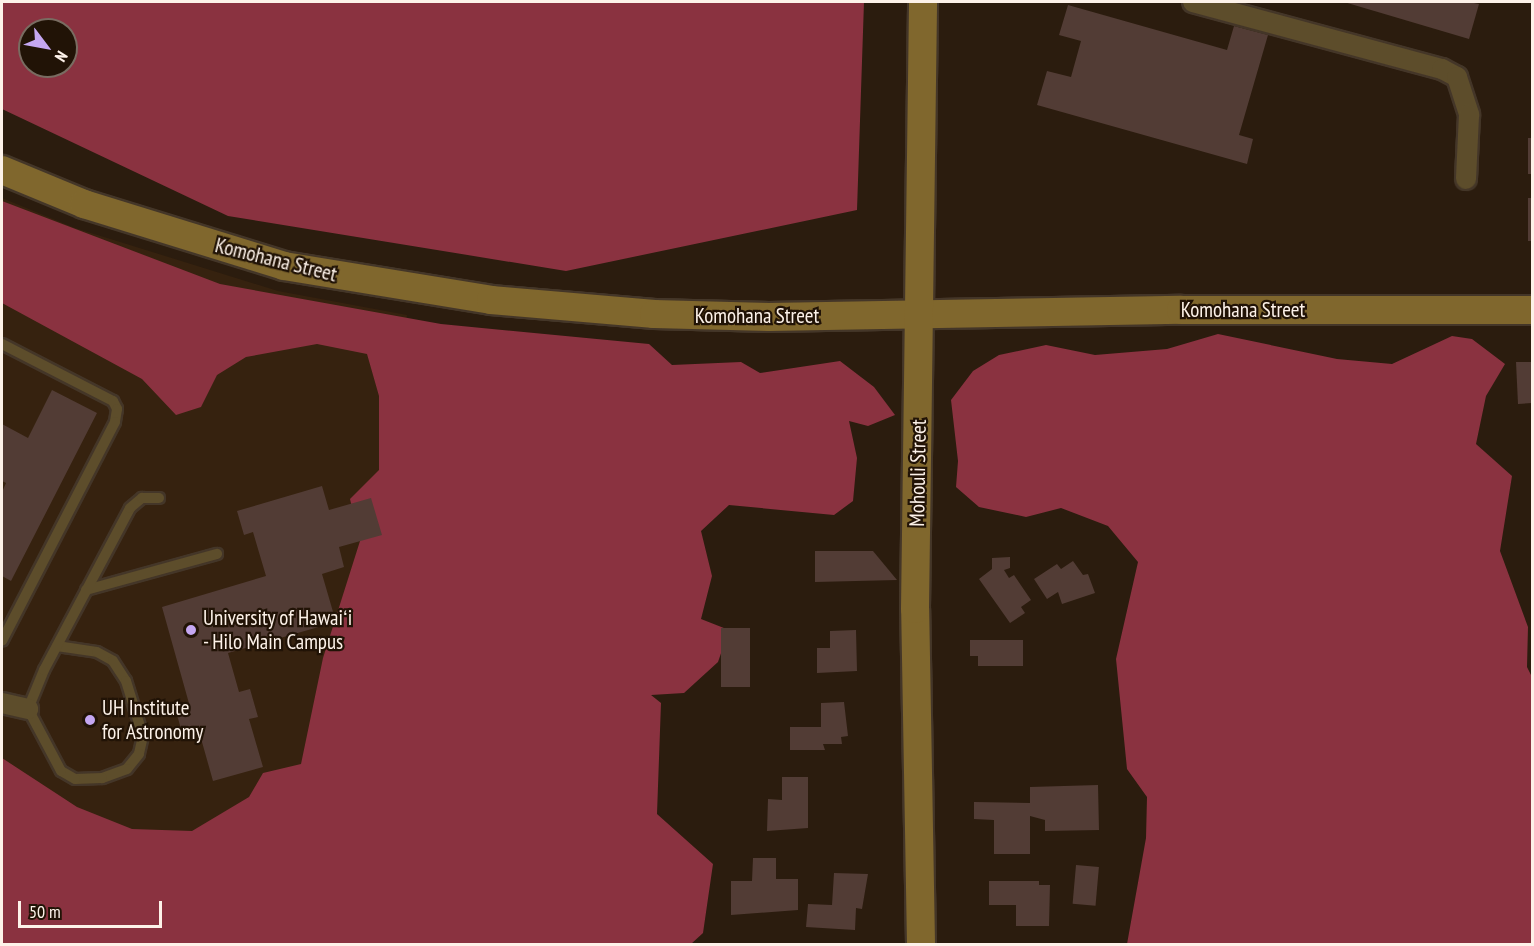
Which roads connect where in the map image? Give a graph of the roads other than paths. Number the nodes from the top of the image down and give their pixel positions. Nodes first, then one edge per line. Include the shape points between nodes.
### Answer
1 (923, 2) edge
2 (1193, 2) edge
3 (2, 170) edge
4 (1466, 179) dead end
5 (1533, 310) edge
6 (921, 315) junction
7 (2, 344) edge
8 (159, 498) dead end
9 (217, 554) dead end
10 (86, 590) junction
11 (2, 641) edge
12 (57, 646) junction
13 (2, 703) edge
14 (28, 709) junction
15 (921, 945) edge

1 - 6 main road, Mohouli Street
2 - 4 street via 1442,69 1457,77 1469,115
3 - 6 main road, Komohana Street via 84,204 194,239 284,266 387,286 491,300 654,314
5 - 6 main road, Komohana Street
6 - 15 main road, Mohouli Street via 915,609
7 - 11 lane via 113,401 117,408 114,422
8 - 10 lane via 142,498 130,508
9 - 10 lane
10 - 12 lane
12 - 14 lane
12 - 14 lane via 81,648 113,661 126,681 143,736 139,754 127,769 102,778 75,779 61,771
13 - 14 street

